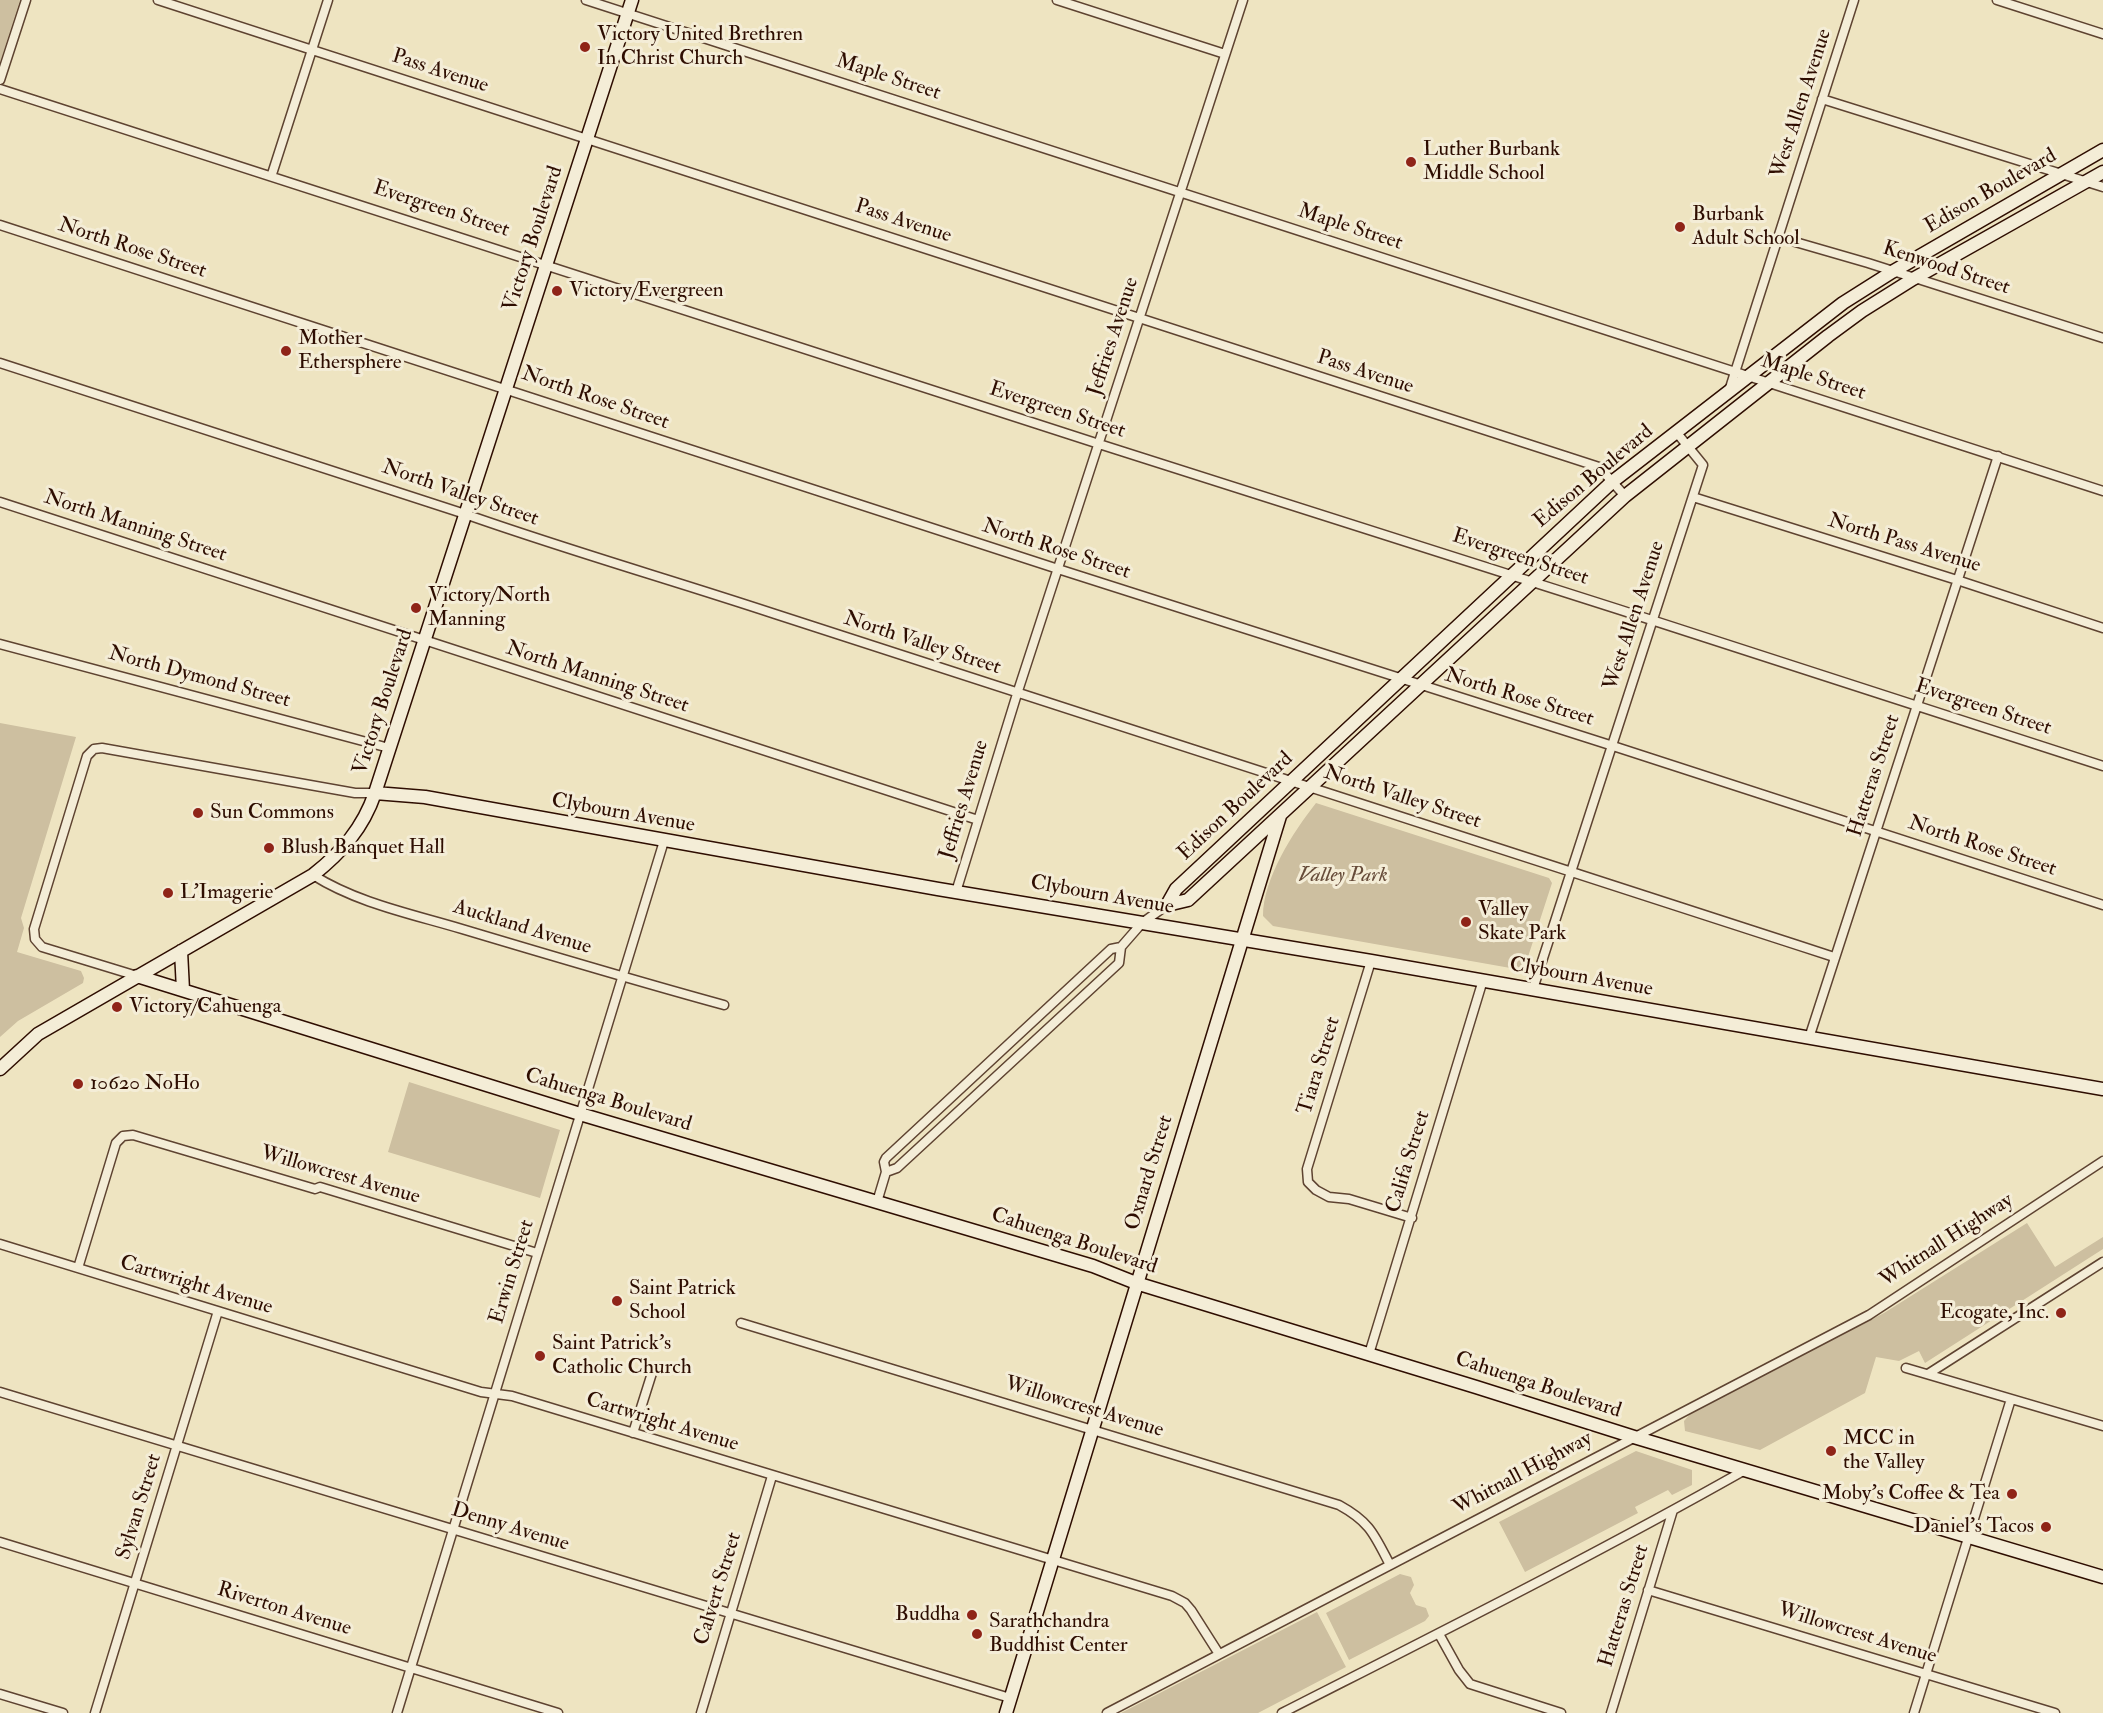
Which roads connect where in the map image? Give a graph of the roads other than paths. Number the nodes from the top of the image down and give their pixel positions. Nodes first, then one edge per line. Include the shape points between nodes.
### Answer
1 (26, 0) edge
2 (158, 0) edge
3 (328, 0) edge
4 (586, 0) edge
5 (632, 0) edge
6 (1057, 0) edge
7 (1243, 0) edge
8 (1854, 0) edge
9 (1996, 0) edge
10 (627, 13) junction
11 (2103, 34) edge
12 (312, 49) junction
13 (1225, 54) junction
14 (0, 80) edge
15 (0, 89) edge
16 (1822, 99) junction
17 (586, 138) junction
18 (2103, 150) edge
19 (2103, 172) edge
20 (272, 174) junction
21 (2061, 174) junction
22 (2086, 182) junction
23 (2103, 187) edge
24 (1181, 192) junction
25 (0, 225) edge
26 (1778, 237) junction
27 (547, 263) junction
28 (1893, 272) junction
29 (1913, 279) junction
30 (1139, 319) junction
31 (2103, 338) edge
32 (0, 363) edge
33 (1734, 372) junction
34 (1749, 376) junction
35 (1769, 382) junction
36 (506, 388) junction
37 (1729, 391) junction
38 (1677, 433) junction
39 (1099, 444) junction
40 (1689, 447) junction
41 (1998, 456) junction
42 (1612, 482) junction
43 (2103, 491) edge
44 (1625, 496) junction
45 (1693, 497) junction
46 (0, 502) edge
47 (465, 514) junction
48 (1058, 569) junction
49 (1512, 575) junction
50 (1957, 580) junction
51 (1533, 581) junction
52 (1652, 620) junction
53 (2103, 628) edge
54 (424, 641) junction
55 (0, 644) edge
56 (1402, 680) junction
57 (1420, 686) junction
58 (1017, 694) junction
59 (1917, 705) junction
60 (1613, 746) junction
61 (389, 748) junction
62 (2103, 766) edge
63 (1291, 782) junction
64 (1311, 788) junction
65 (375, 793) junction
66 (1280, 816) junction
67 (978, 820) junction
68 (1876, 831) junction
69 (664, 841) junction
70 (1570, 871) junction
71 (313, 875) junction
72 (956, 892) junction
73 (1167, 905) junction
74 (2103, 905) edge
75 (1142, 923) junction
76 (35, 939) joint
77 (1242, 939) junction
78 (1121, 947) junction
79 (181, 951) junction
80 (1834, 957) junction
81 (1371, 961) junction
82 (137, 976) junction
83 (623, 978) junction
84 (1483, 980) junction
85 (1533, 989) junction
86 (183, 990) junction
87 (724, 1005) dead end
88 (1809, 1038) junction
89 (0, 1069) edge
90 (2103, 1089) edge
91 (580, 1114) junction
92 (2103, 1161) edge
93 (886, 1172) junction
94 (877, 1202) junction
95 (1412, 1218) junction
96 (0, 1244) edge
97 (537, 1253) junction
98 (2103, 1262) edge
99 (78, 1268) junction
100 (1136, 1283) junction
101 (218, 1311) junction
102 (741, 1323) dead end
103 (1369, 1354) junction
104 (1906, 1368) dead end
105 (652, 1373) dead end
106 (1928, 1374) junction
107 (0, 1392) edge
108 (496, 1393) junction
109 (2011, 1399) junction
110 (2103, 1426) edge
111 (1092, 1429) junction
112 (633, 1433) junction
113 (1634, 1437) junction
114 (177, 1445) junction
115 (1744, 1470) junction
116 (772, 1476) junction
117 (1673, 1510) junction
118 (453, 1530) junction
119 (1968, 1536) junction
120 (0, 1542) edge
121 (1052, 1560) junction
122 (1390, 1565) junction
123 (2103, 1577) edge
124 (135, 1584) junction
125 (1648, 1590) junction
126 (731, 1614) junction
127 (1439, 1634) junction
128 (1219, 1654) junction
129 (410, 1668) junction
130 (1926, 1674) junction
131 (0, 1694) edge
132 (1010, 1698) junction
133 (63, 1713) edge
134 (95, 1713) edge
135 (397, 1713) edge
136 (558, 1713) edge
137 (701, 1713) edge
138 (1006, 1713) edge
139 (1107, 1713) edge
140 (1282, 1713) edge
141 (1561, 1713) edge
142 (1611, 1713) edge
143 (1914, 1713) edge
144 (2055, 1713) edge

1 - 14 street
2 - 12 street, Pass Avenue
3 - 12 street
4 - 10 street, Maple Street
5 - 10 main road, Victory Boulevard
6 - 13 street
7 - 13 street, Jeffries Avenue
8 - 16 street, West Allen Avenue
9 - 11 street
10 - 17 main road, Victory Boulevard
10 - 24 street, Maple Street
12 - 17 street, Pass Avenue
12 - 20 street
13 - 24 street, Jeffries Avenue
15 - 20 street, Evergreen Street
16 - 21 street
16 - 26 street, West Allen Avenue
17 - 27 main road, Victory Boulevard
17 - 30 street, Pass Avenue
18 - 21 main road, Edison Boulevard
19 - 22 main road, Edison Boulevard
20 - 27 street, Evergreen Street
21 - 22 street
21 - 28 main road, Edison Boulevard
22 - 23 street
22 - 29 main road, Edison Boulevard
24 - 30 street, Jeffries Avenue
24 - 33 street, Maple Street
25 - 36 street, North Rose Street
26 - 28 street, Kenwood Street
26 - 33 street, West Allen Avenue
27 - 36 main road, Victory Boulevard
27 - 39 street, Evergreen Street
28 - 29 street, Kenwood Street
28 - 34 main road, Edison Boulevard via 1844,303
29 - 31 street, Kenwood Street
29 - 35 main road, Edison Boulevard
30 - 39 street, Jeffries Avenue
30 - 42 street, Pass Avenue via 1599,467
32 - 47 street, North Valley Street
33 - 34 street, Maple Street
33 - 37 street, West Allen Avenue
34 - 35 street, Maple Street
34 - 37 main road, Edison Boulevard
35 - 40 main road, Edison Boulevard
35 - 41 street, Maple Street
36 - 47 main road, Victory Boulevard
36 - 48 street, North Rose Street
37 - 38 main road, Edison Boulevard
38 - 40 street, West Allen Avenue
38 - 42 main road, Edison Boulevard
39 - 48 street, Jeffries Avenue
39 - 49 street, Evergreen Street
40 - 44 main road, Edison Boulevard
40 - 45 street, West Allen Avenue via 1703,465
41 - 43 street, Maple Street
41 - 50 street, Hatteras Street
42 - 44 street, Pass Avenue
42 - 49 main road, Edison Boulevard
44 - 51 main road, Edison Boulevard
45 - 50 street, North Pass Avenue
45 - 52 street, West Allen Avenue
46 - 54 street, North Manning Street
47 - 54 main road, Victory Boulevard
47 - 58 street, North Valley Street
48 - 56 street, North Rose Street
48 - 58 street, Jeffries Avenue
49 - 51 street, Evergreen Street
49 - 56 main road, Edison Boulevard
50 - 53 street, North Pass Avenue
50 - 59 street, Hatteras Street
51 - 52 street, Evergreen Street
51 - 57 main road, Edison Boulevard
52 - 59 street, Evergreen Street
52 - 60 street, West Allen Avenue
54 - 61 main road, Victory Boulevard
54 - 67 street, North Manning Street
55 - 61 street, North Dymond Street
56 - 57 street, North Rose Street
56 - 63 main road, Edison Boulevard
57 - 60 street, North Rose Street
57 - 64 main road, Edison Boulevard
58 - 63 street, North Valley Street
58 - 67 street, Jeffries Avenue
59 - 62 street, Evergreen Street
59 - 68 street, Hatteras Street
60 - 68 street, North Rose Street
60 - 70 street, West Allen Avenue
61 - 65 main road, Victory Boulevard
63 - 64 street, North Valley Street
63 - 66 main road, Oxnard Street
63 - 73 main road, Edison Boulevard via 1176,889
64 - 66 main road, Edison Boulevard
64 - 70 street, North Valley Street
65 - 69 main road, Clybourn Avenue via 425,797
65 - 71 main road, Victory Boulevard via 363,823 348,843
65 - 76 street, Clybourn Avenue via 355,793 94,749 87,756 34,929
66 - 73 main road, Edison Boulevard via 1188,900
66 - 77 main road, Oxnard Street
67 - 72 street, Jeffries Avenue
68 - 74 street, North Rose Street
68 - 80 street, Hatteras Street
69 - 72 main road, Clybourn Avenue
69 - 83 street, Erwin Street
70 - 80 street, North Valley Street
70 - 85 street, West Allen Avenue
71 - 79 main road, Victory Boulevard
71 - 83 street, Auckland Avenue via 332,887 387,906
72 - 75 main road, Clybourn Avenue
73 - 75 street, Edison Boulevard
75 - 77 main road, Clybourn Avenue
75 - 78 street, Edison Boulevard
76 - 82 street, Cahuenga Boulevard via 42,947
77 - 81 main road, Clybourn Avenue
77 - 100 main road, Oxnard Street
78 - 93 street, Edison Boulevard via 1119,963 897,1168
78 - 93 street, Edison Boulevard via 1111,949 886,1158
79 - 82 main road, Victory Boulevard
79 - 86 main road
80 - 88 street, Hatteras Street
81 - 84 main road, Clybourn Avenue
81 - 95 street, Tiara Street via 1307,1169 1308,1182 1329,1197
82 - 86 main road, Cahuenga Boulevard
82 - 89 main road, Victory Boulevard via 38,1034
83 - 87 street, Auckland Avenue
83 - 91 street, Erwin Street
84 - 85 main road, Clybourn Avenue
84 - 95 street, Califa Street
85 - 88 main road, Clybourn Avenue
86 - 91 main road, Cahuenga Boulevard
88 - 90 main road, Clybourn Avenue
91 - 94 main road, Cahuenga Boulevard
91 - 97 street, Erwin Street
92 - 113 street, Whitnall Highway via 1869,1315
93 - 94 street, Edison Boulevard
94 - 100 main road, Cahuenga Boulevard via 1093,1266
95 - 103 street, Califa Street
96 - 99 street, Cartwright Avenue
97 - 99 street, Willowcrest Avenue via 133,1135 123,1136 116,1143
97 - 108 street, Erwin Street
98 - 106 street
99 - 101 street, Cartwright Avenue
100 - 103 main road, Cahuenga Boulevard
100 - 111 main road, Oxnard Street
101 - 108 street, Cartwright Avenue via 481,1392
101 - 114 street, Sylvan Street
102 - 111 street, Willowcrest Avenue
103 - 113 main road, Cahuenga Boulevard
104 - 106 street
105 - 112 street
106 - 109 street
107 - 114 street, Denny Avenue
108 - 112 street, Cartwright Avenue
108 - 118 street, Erwin Street
109 - 110 street
109 - 119 street
111 - 121 main road, Oxnard Street
111 - 122 street, Willowcrest Avenue via 1339,1505 1357,1514 1371,1528
112 - 116 street, Cartwright Avenue
113 - 115 main road, Cahuenga Boulevard
113 - 122 street, Whitnall Highway
114 - 118 street, Denny Avenue
114 - 124 street, Sylvan Street
115 - 117 street
115 - 119 main road, Cahuenga Boulevard
116 - 121 street, Cartwright Avenue
116 - 126 street, Calvert Street
117 - 125 street, Hatteras Street
117 - 127 street
118 - 126 street, Denny Avenue
118 - 129 street, Erwin Street
119 - 123 main road, Cahuenga Boulevard
119 - 130 street
120 - 124 street, Riverton Avenue
121 - 128 street, Cartwright Avenue via 1185,1603
121 - 132 main road, Oxnard Street
122 - 128 street, Whitnall Highway
124 - 129 street, Riverton Avenue
124 - 134 street, Sylvan Street
125 - 130 street, Willowcrest Avenue
125 - 142 street, Hatteras Street
126 - 132 street, Denny Avenue
126 - 137 street, Calvert Street
127 - 140 street
127 - 141 street via 1470,1684
128 - 139 street, Whitnall Highway
129 - 135 street, Erwin Street
129 - 136 street, Riverton Avenue
130 - 143 street
130 - 144 street, Willowcrest Avenue
131 - 133 street
132 - 138 main road, Oxnard Street

